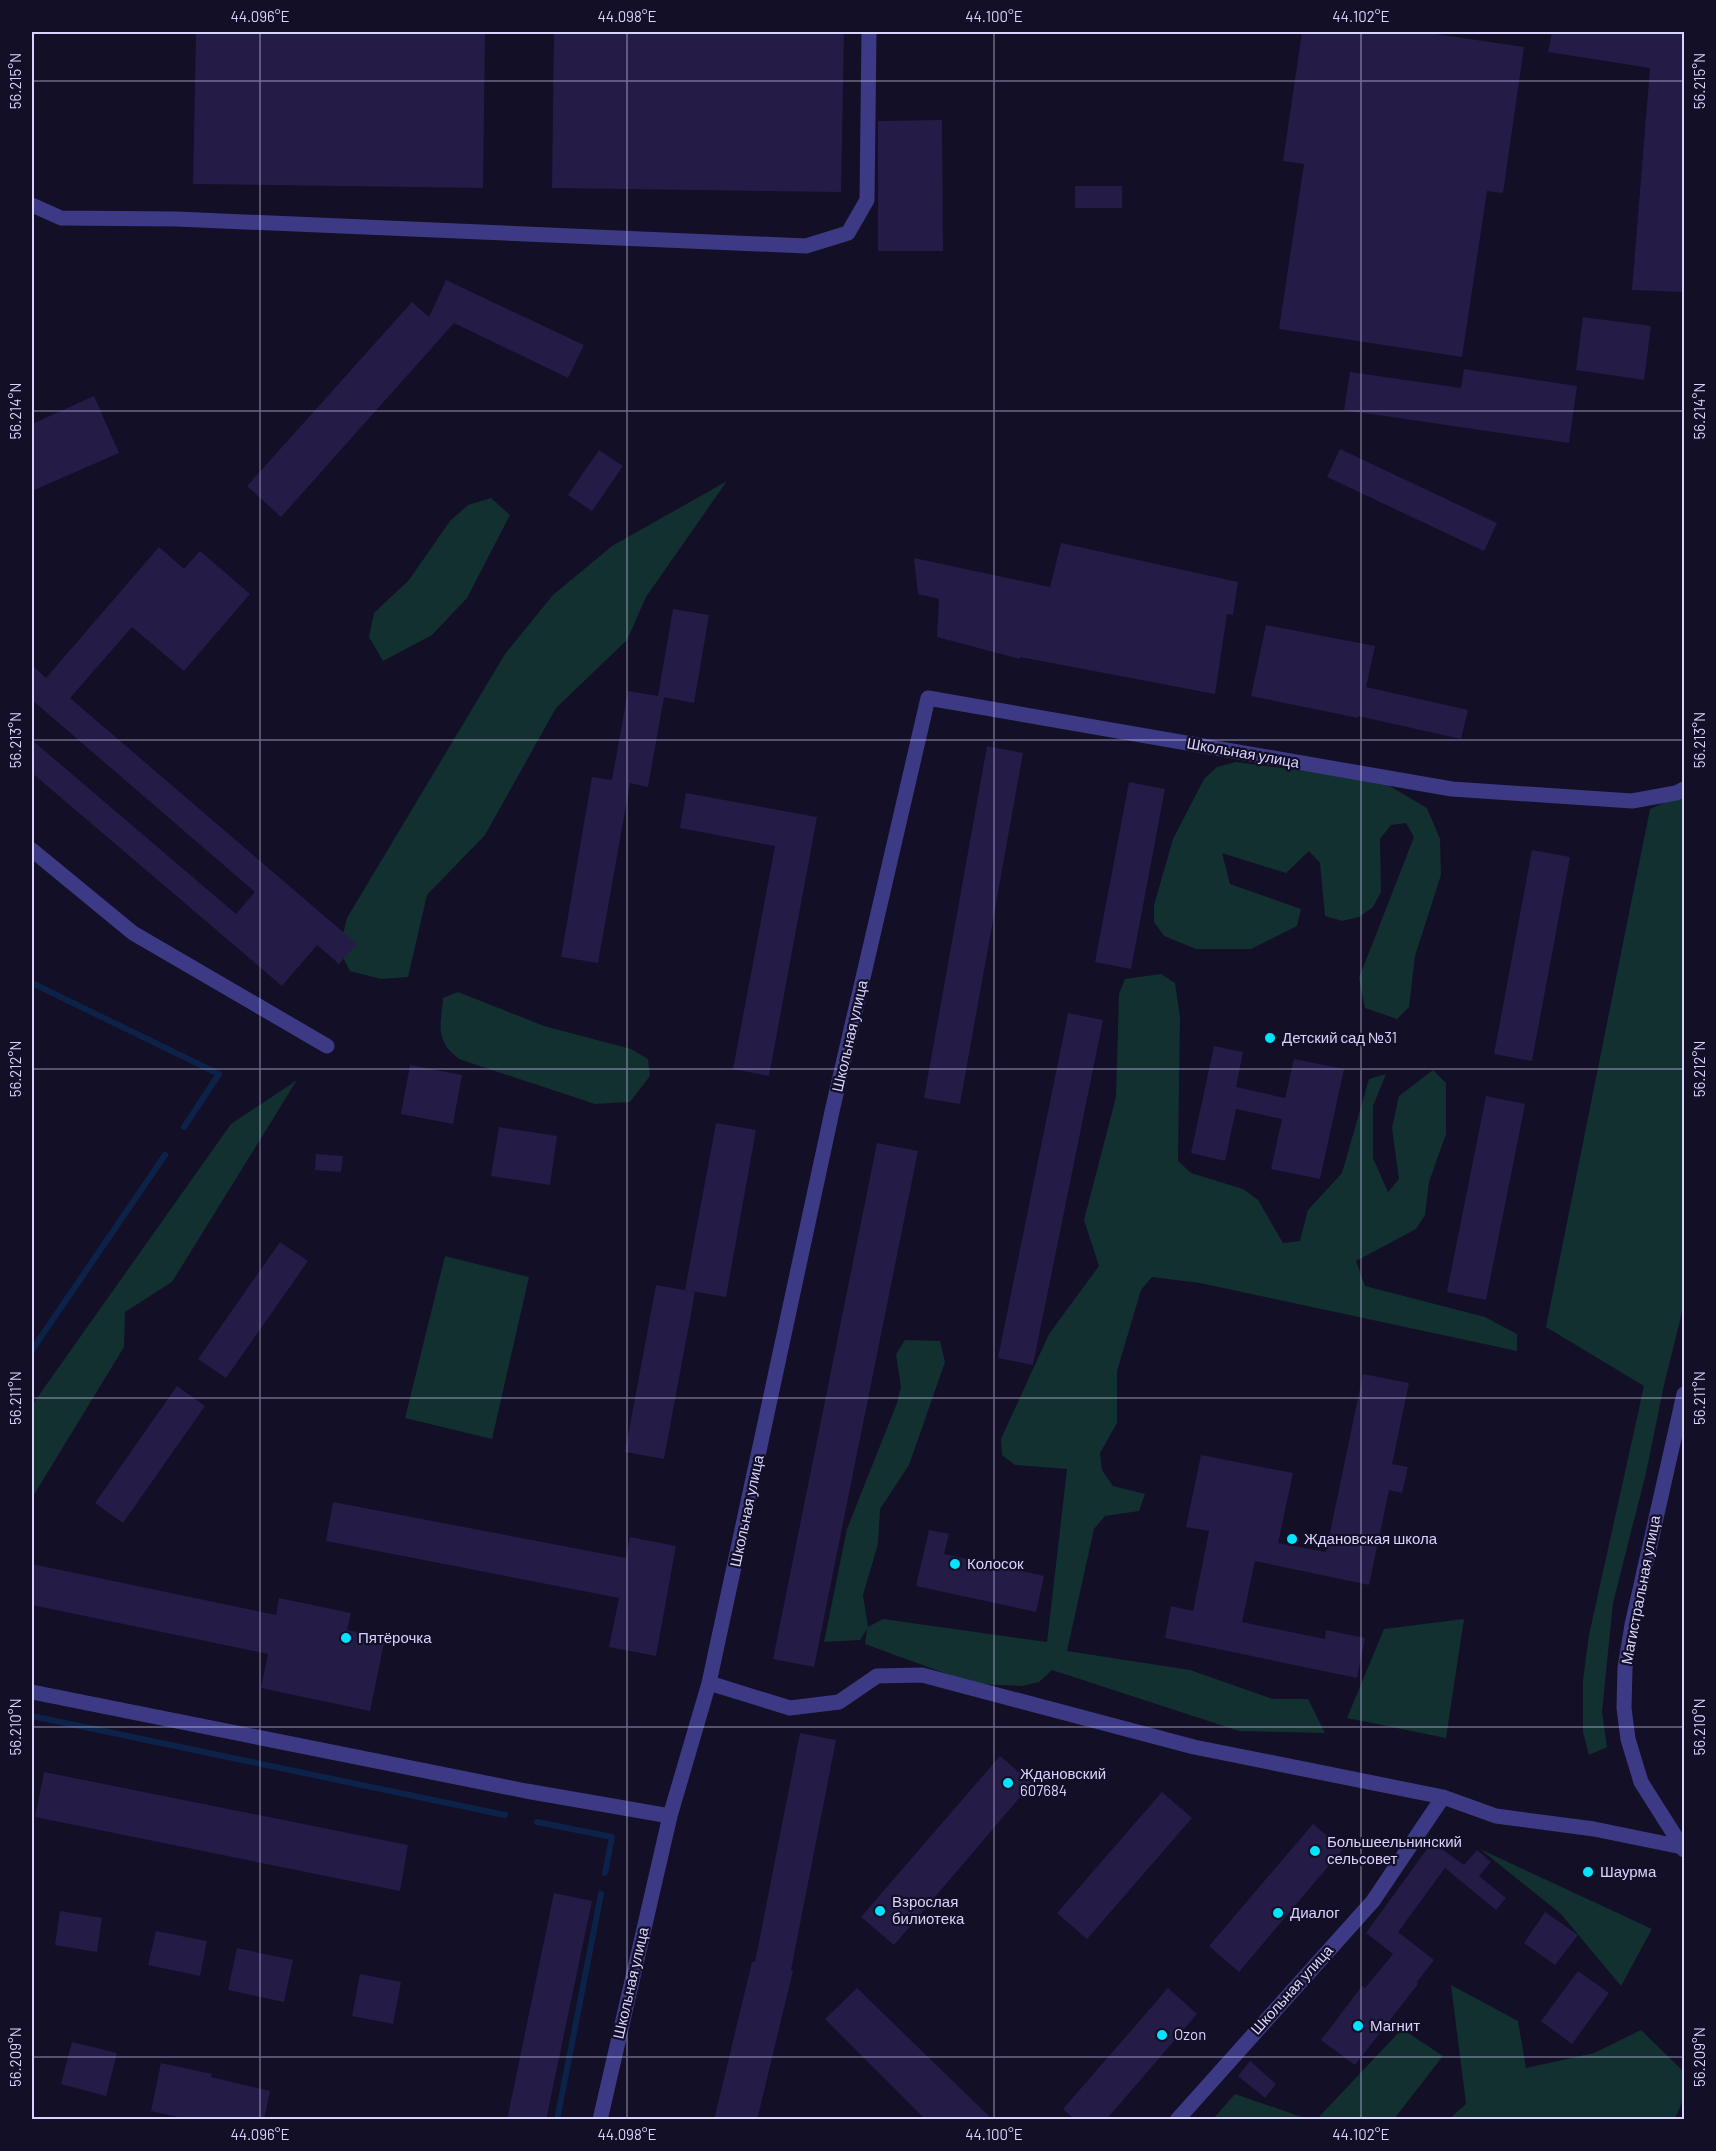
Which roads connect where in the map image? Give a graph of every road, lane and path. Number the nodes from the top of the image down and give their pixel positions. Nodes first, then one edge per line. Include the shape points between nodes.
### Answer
1 (869, 32) edge
2 (32, 205) edge
3 (1684, 789) edge
4 (32, 850) edge
5 (327, 1046) dead end
6 (1684, 1394) edge
7 (709, 1683) junction
8 (32, 1692) edge
9 (1443, 1797) junction
10 (670, 1816) junction
11 (1683, 1849) edge
12 (600, 2120) edge
13 (1177, 2120) edge

1 - 2 street via 867,200 848,233 806,246 176,219 61,218
3 - 7 street, Школьная улица via 1632,801 1452,789 928,698 833,1107
4 - 5 street via 133,933
6 - 11 street, Магистральная улица via 1643,1566 1625,1668 1624,1708 1628,1739 1641,1782
7 - 9 street via 790,1708 839,1702 877,1676 922,1676 1194,1747
7 - 10 street, Школьная улица
8 - 10 street via 515,1789
9 - 11 street via 1496,1816 1594,1828
9 - 13 street, Школьная улица via 1372,1901
10 - 12 street, Школьная улица

